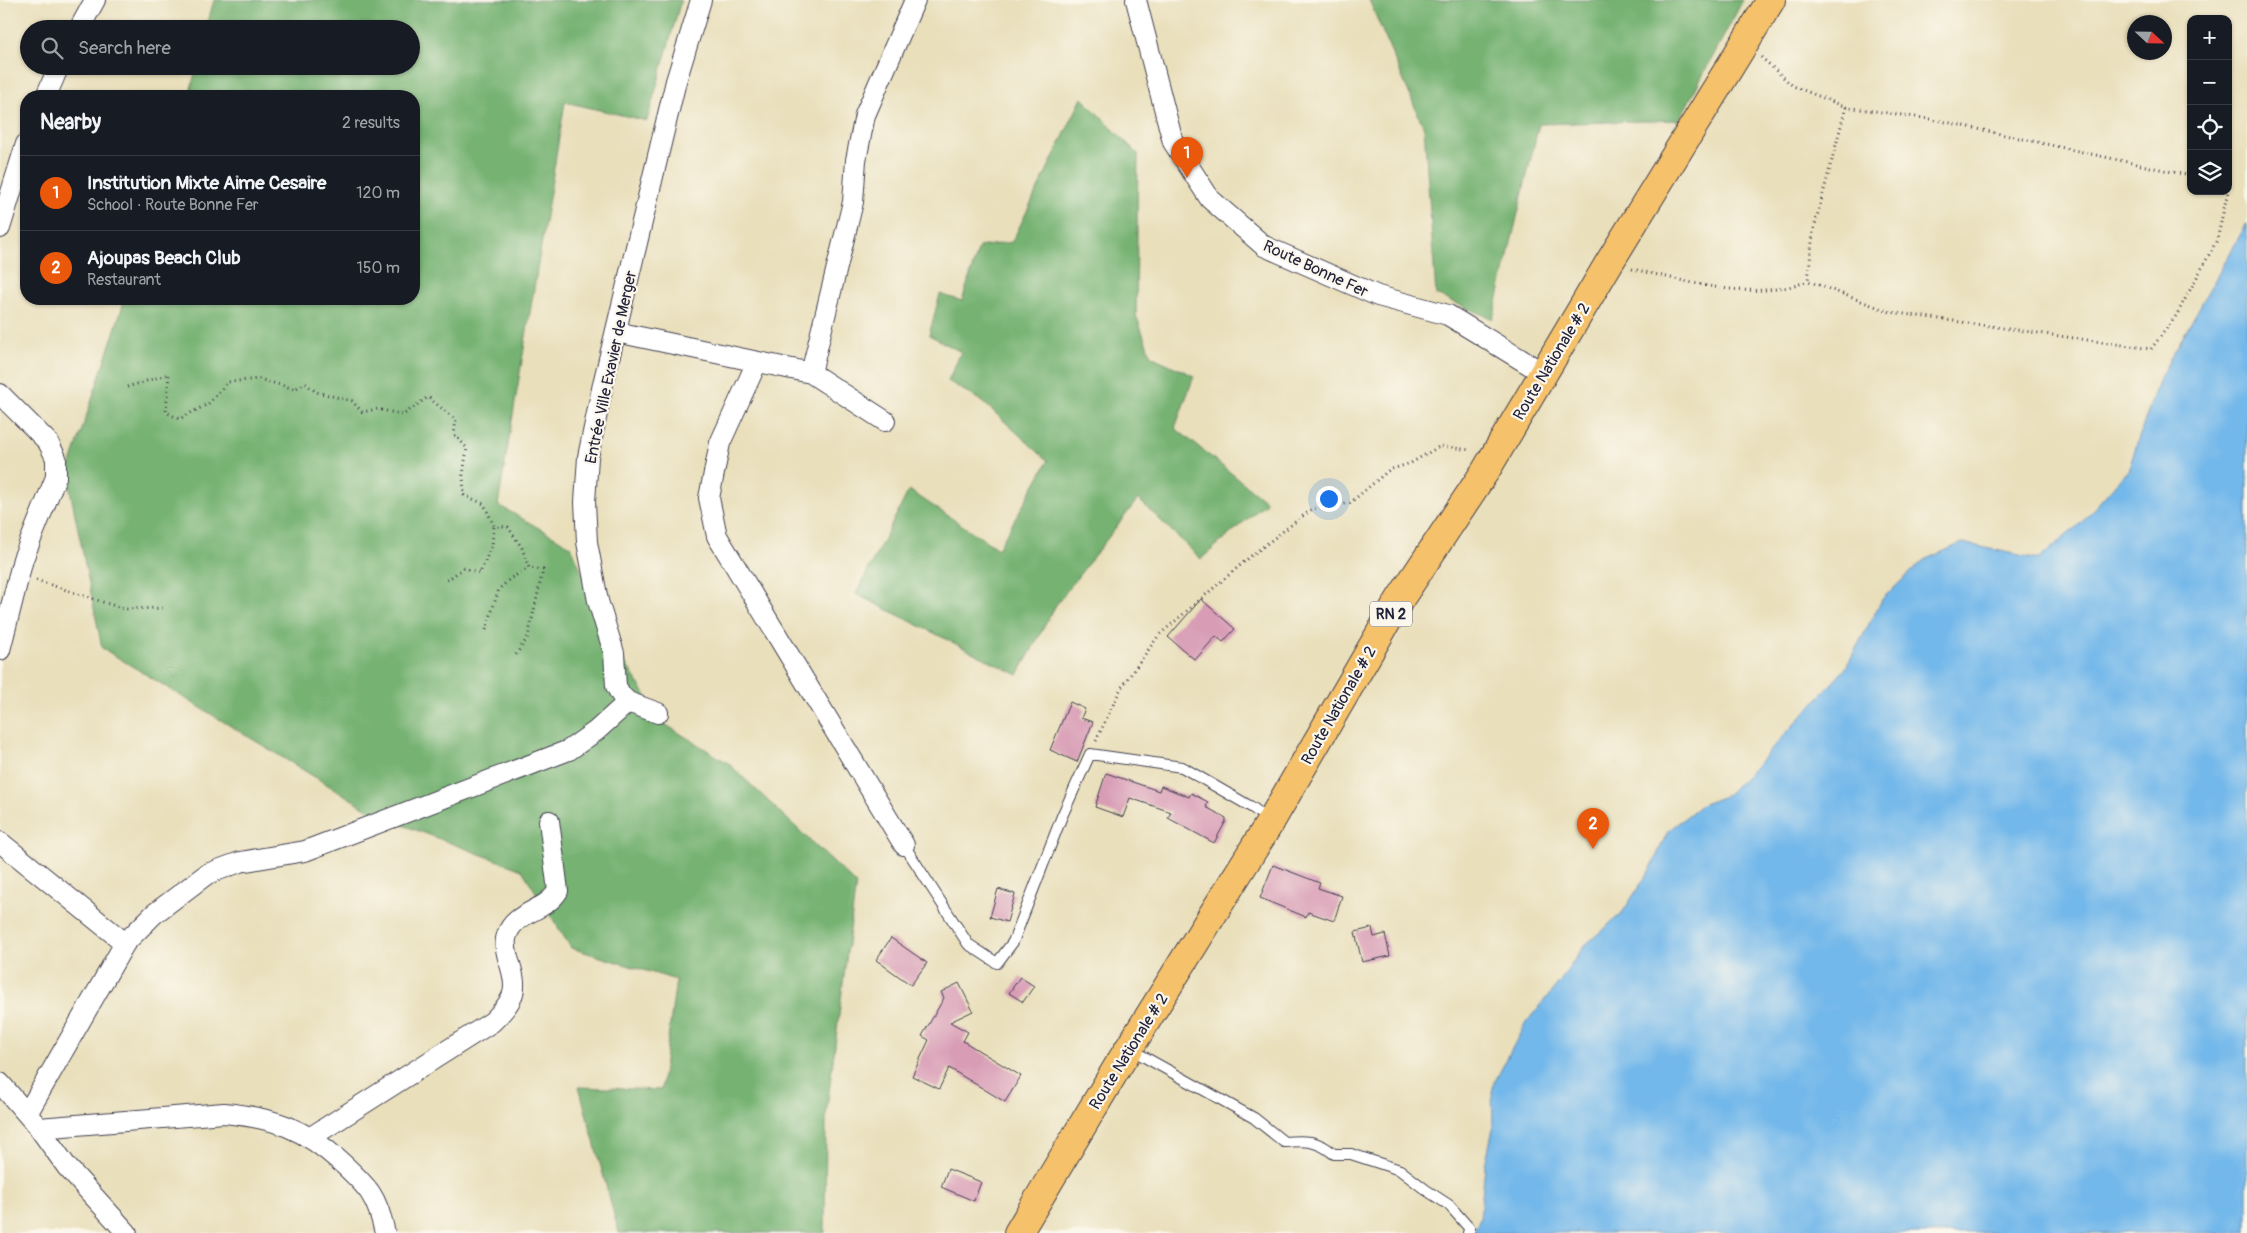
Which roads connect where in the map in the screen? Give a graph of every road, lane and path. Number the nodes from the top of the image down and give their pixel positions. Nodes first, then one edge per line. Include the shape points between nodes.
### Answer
1 (95, 0) edge
2 (702, 0) edge
3 (914, 0) edge
4 (1136, 0) edge
5 (1771, 0) edge
6 (84, 20) edge
7 (1746, 42) junction
8 (55, 75) edge
9 (49, 90) edge
10 (1846, 107) junction
11 (20, 163) edge
12 (2187, 175) edge
13 (2227, 195) edge
14 (0, 228) edge
15 (1609, 263) junction
16 (1808, 281) junction
17 (616, 332) junction
18 (757, 362) junction
19 (811, 373) junction
20 (1543, 373) junction
21 (127, 387) dead end
22 (0, 394) edge
23 (885, 421) dead end
24 (1496, 453) junction
25 (494, 526) junction
26 (529, 568) junction
27 (19, 573) junction
28 (447, 580) dead end
29 (166, 608) dead end
30 (486, 630) dead end
31 (0, 650) edge
32 (515, 656) dead end
33 (628, 702) junction
34 (658, 713) dead end
35 (1090, 754) junction
36 (549, 821) dead end
37 (1271, 821) junction
38 (0, 842) edge
39 (904, 845) joint
40 (125, 943) junction
41 (1130, 1049) junction
42 (0, 1083) edge
43 (33, 1121) junction
44 (311, 1137) junction
45 (127, 1233) edge
46 (385, 1233) edge
47 (1018, 1233) edge
48 (1468, 1233) edge

1 - 6 street
2 - 17 street, Entrée Ville Exavier de Merger via 676,81
3 - 19 street via 865,115 856,160 853,202
4 - 20 street, Route Bonne Fer via 1173,142 1210,199 1264,246 1378,296 1448,315
5 - 7 main road, Route Nationale # 2 / RN 2
7 - 10 path via 1793,86
7 - 15 main road, Route Nationale # 2 / RN 2
8 - 9 street
10 - 12 path via 1937,120
10 - 16 path via 1813,232
11 - 14 street
13 - 16 path via 2217,240 2176,316 2150,349 1890,312
15 - 16 path via 1716,288 1770,290 1790,288
15 - 20 main road, Route Nationale # 2 / RN 2
17 - 18 street
17 - 33 street, Entrée Ville Exavier de Merger via 588,457 585,502 587,542 598,601 614,653 616,686
18 - 19 street
18 - 39 street via 720,443 709,498 717,536
19 - 23 street
20 - 24 main road, Route Nationale # 2 / RN 2
21 - 25 path via 169,374 166,412 179,420 208,404 228,382 260,380 295,389 305,383 316,392 352,401 362,412 378,410 402,415 428,397 456,420 454,434 466,448 464,495 484,504
22 - 27 street via 48,442 56,458 56,477
24 - 35 path via 1440,446 1411,463 1389,470 1350,503 1312,509 1159,635 1121,688
24 - 37 main road, Route Nationale # 2 / RN 2 via 1400,599
25 - 26 path via 508,527 522,548
25 - 28 path via 492,545 480,573 464,568
26 - 30 path via 499,589
26 - 32 path via 544,570 528,637
27 - 29 path via 124,609
27 - 31 street
33 - 34 street
33 - 40 street via 569,750 306,850 240,862 206,874 154,914
35 - 37 lane via 1182,767
35 - 39 lane via 1013,942 997,963 968,944
36 - 44 street via 558,891 548,904 511,925 505,949 515,979 510,1002 492,1022
37 - 41 main road, Route Nationale # 2 / RN 2
38 - 40 street
40 - 43 street
41 - 47 main road, Route Nationale # 2 / RN 2
41 - 48 lane via 1254,1118 1284,1142 1302,1140 1322,1144 1334,1154 1351,1154 1400,1170 1449,1204 1470,1229
42 - 43 street
43 - 44 street via 224,1113 252,1115
43 - 45 street via 67,1167
44 - 46 street via 367,1187 380,1211

